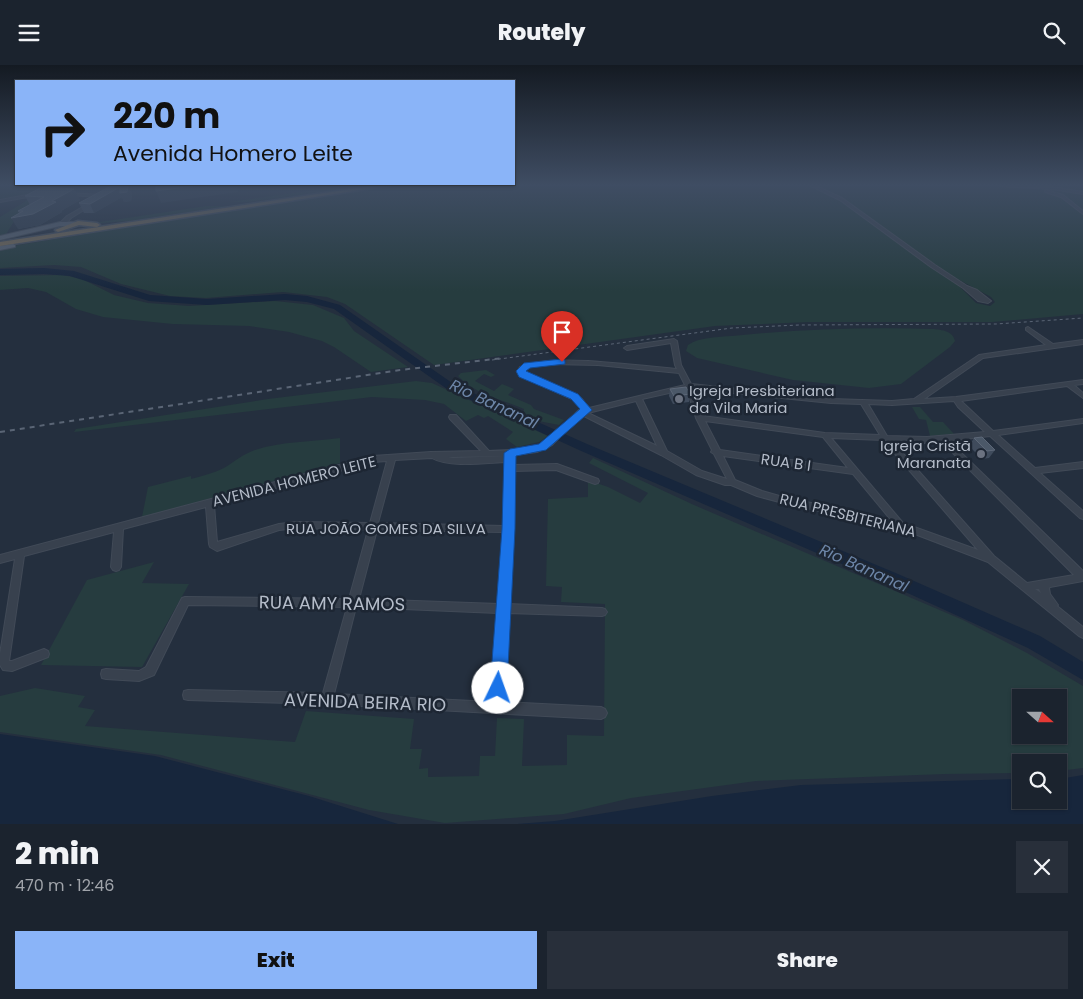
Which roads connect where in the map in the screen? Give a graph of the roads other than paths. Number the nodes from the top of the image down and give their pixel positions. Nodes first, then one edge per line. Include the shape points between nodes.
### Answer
1 (66, 220) edge
2 (147, 220) edge
3 (149, 220) edge
4 (871, 220) edge
5 (64, 223) junction
6 (131, 223) junction
7 (76, 224) junction
8 (0, 243) edge
9 (965, 287) dead end
10 (1028, 329) dead end
11 (1083, 342) edge
12 (1051, 346) junction
13 (627, 348) dead end
14 (681, 371) junction
15 (1083, 382) edge
16 (1068, 384) junction
17 (689, 386) junction
18 (1083, 396) edge
19 (638, 398) junction
20 (956, 399) junction
21 (864, 403) junction
22 (914, 403) junction
23 (584, 411) junction
24 (453, 417) dead end
25 (700, 418) junction
26 (1083, 421) edge
27 (993, 434) junction
28 (825, 435) junction
29 (885, 438) junction
30 (944, 439) junction
31 (537, 449) junction
32 (715, 452) junction
33 (664, 453) junction
34 (488, 454) junction
35 (431, 455) junction
36 (392, 457) junction
37 (510, 460) junction
38 (1083, 465) edge
39 (540, 466) junction
40 (1034, 471) junction
41 (856, 472) junction
42 (595, 481) dead end
43 (732, 482) junction
44 (210, 502) junction
45 (884, 506) junction
46 (1083, 516) edge
47 (870, 518) junction
48 (900, 525) junction
49 (119, 527) junction
50 (373, 527) junction
51 (508, 529) junction
52 (20, 553) junction
53 (0, 559) edge
54 (991, 559) junction
55 (116, 567) dead end
56 (1083, 577) edge
57 (1048, 583) junction
58 (1025, 587) junction
59 (351, 603) junction
60 (502, 608) junction
61 (602, 611) dead end
62 (1083, 633) edge
63 (44, 654) dead end
64 (106, 674) dead end
65 (188, 695) dead end
66 (327, 699) junction
67 (498, 708) junction
68 (601, 713) dead end

1 - 5 street
2 - 6 highway
3 - 6 highway
4 - 9 street
5 - 7 main road
5 - 8 main road
6 - 7 highway
6 - 8 highway
6 - 8 highway via 13,246
7 - 8 highway
10 - 12 street
11 - 12 street
12 - 22 street via 979,357
13 - 14 street via 674,341
14 - 17 street
14 - 23 street, RUA PRESBITERIANA via 567,362 522,368 520,372 523,375 574,397
15 - 16 street
16 - 18 street
16 - 20 street
17 - 19 street
17 - 21 street
17 - 25 street
19 - 23 street
19 - 33 street
20 - 22 street
20 - 27 street
21 - 22 street
21 - 29 street
23 - 31 street, AVENIDA HOMERO LEITE via 549,443
23 - 33 street, RUA PRESBITERIANA
24 - 34 street
25 - 28 street
25 - 32 street
26 - 27 street
27 - 30 street
27 - 40 street
28 - 29 street
28 - 41 street
29 - 30 street
29 - 54 street
30 - 56 street
31 - 37 street, AVENIDA HOMERO LEITE
31 - 39 street
32 - 41 street, RUA B I
32 - 43 street
33 - 43 street, RUA PRESBITERIANA via 699,473
34 - 35 street, AVENIDA HOMERO LEITE
34 - 37 street, AVENIDA HOMERO LEITE
35 - 36 street, AVENIDA HOMERO LEITE
35 - 37 street via 453,461
36 - 44 street, AVENIDA HOMERO LEITE via 328,470
36 - 50 street
37 - 39 street
37 - 51 street
38 - 40 street
39 - 42 street via 563,468
40 - 46 street
41 - 45 street
43 - 47 street, RUA PRESBITERIANA via 784,500
44 - 49 street, AVENIDA HOMERO LEITE
44 - 50 street, RUA JOÃO GOMES DA SILVA via 214,545 218,547 290,525
45 - 47 street via 881,513
45 - 48 street
47 - 48 street, RUA PRESBITERIANA
48 - 54 street, RUA PRESBITERIANA
49 - 52 street, AVENIDA HOMERO LEITE
49 - 55 street
50 - 51 street, RUA JOÃO GOMES DA SILVA
50 - 59 street
51 - 60 street
52 - 53 street, AVENIDA HOMERO LEITE
52 - 63 street via 4,663 12,666
54 - 58 street
56 - 57 street
57 - 58 street
57 - 62 street via 1044,590 1049,601
58 - 62 street
59 - 60 street, RUA AMY RAMOS
59 - 64 street, RUA AMY RAMOS via 185,601 150,671 138,676
59 - 66 street
60 - 61 street, RUA AMY RAMOS
60 - 67 street
65 - 66 street, AVENIDA BEIRA RIO
66 - 67 street, AVENIDA BEIRA RIO
67 - 68 street, AVENIDA BEIRA RIO

